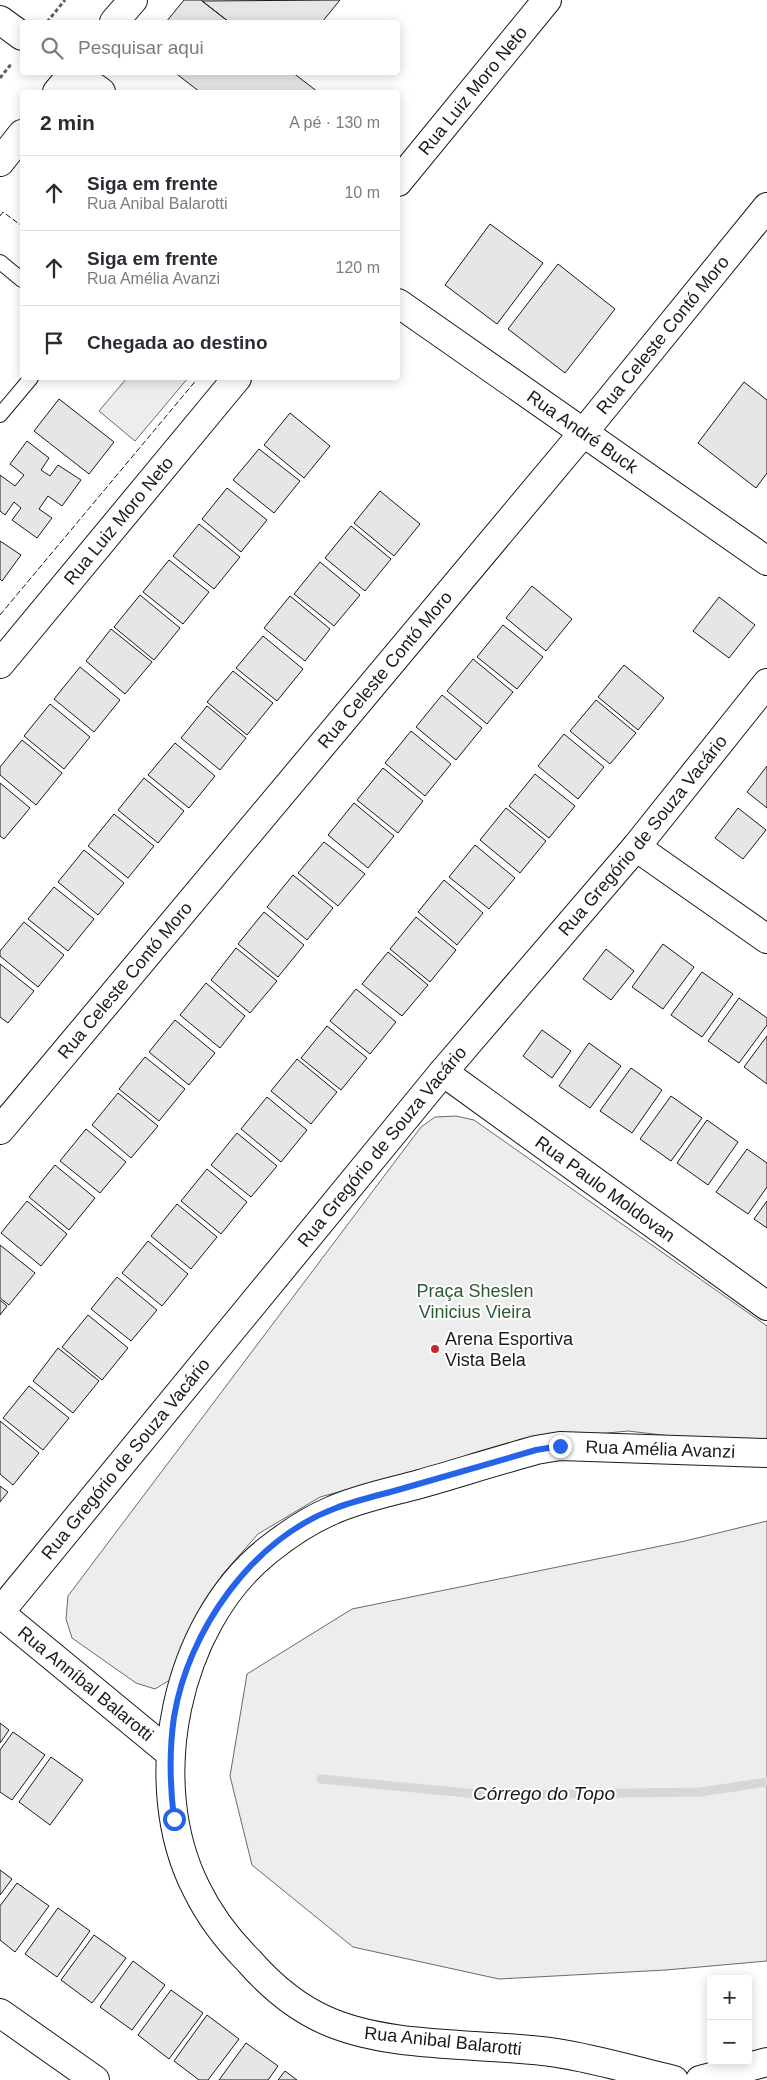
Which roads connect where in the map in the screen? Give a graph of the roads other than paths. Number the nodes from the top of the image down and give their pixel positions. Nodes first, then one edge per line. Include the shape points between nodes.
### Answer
1 (133, 0) edge
2 (547, 0) edge
3 (0, 20) edge
4 (116, 20) edge
5 (20, 35) edge
6 (71, 75) edge
7 (76, 75) edge
8 (59, 90) edge
9 (98, 90) edge
10 (20, 137) edge
11 (0, 162) edge
12 (400, 180) edge
13 (767, 207) edge
14 (0, 262) edge
15 (20, 278) edge
16 (400, 304) edge
17 (30, 380) edge
18 (235, 380) edge
19 (0, 415) edge
20 (583, 433) junction
21 (767, 561) edge
22 (0, 664) edge
23 (767, 683) edge
24 (636, 847) junction
25 (767, 939) edge
26 (443, 1072) junction
27 (0, 1130) edge
28 (767, 1306) edge
29 (767, 1453) edge
30 (0, 1613) edge
31 (171, 1754) junction
32 (0, 2013) edge
33 (767, 2062) edge
34 (95, 2080) edge
35 (674, 2080) edge
36 (700, 2080) edge

1 - 4 street
2 - 12 street, Rua Luiz Moro Neto
3 - 5 street
6 - 8 street
7 - 9 street
10 - 11 street
13 - 20 street, Rua Celeste Contó Moro
14 - 15 lane
16 - 20 street, Rua André Buck
17 - 19 lane
18 - 22 street, Rua Luiz Moro Neto
20 - 21 street, Rua André Buck
20 - 27 street, Rua Celeste Contó Moro
23 - 24 street, Rua Gregório de Souza Vacário
24 - 25 street
24 - 26 street, Rua Gregório de Souza Vacário
26 - 28 street, Rua Paulo Moldovan
26 - 30 street, Rua Gregório de Souza Vacário
29 - 31 street, Rua Amélia Avanzi via 560,1446 536,1450 335,1508 300,1527 264,1553 234,1584 213,1615 197,1644 182,1685 174,1718
30 - 31 street, Rua Anníbal Balarotti
31 - 35 street, Rua Anibal Balarotti via 174,1819 195,1887 238,1950 293,2002 324,2020 363,2034 557,2053
32 - 34 street
33 - 36 street

